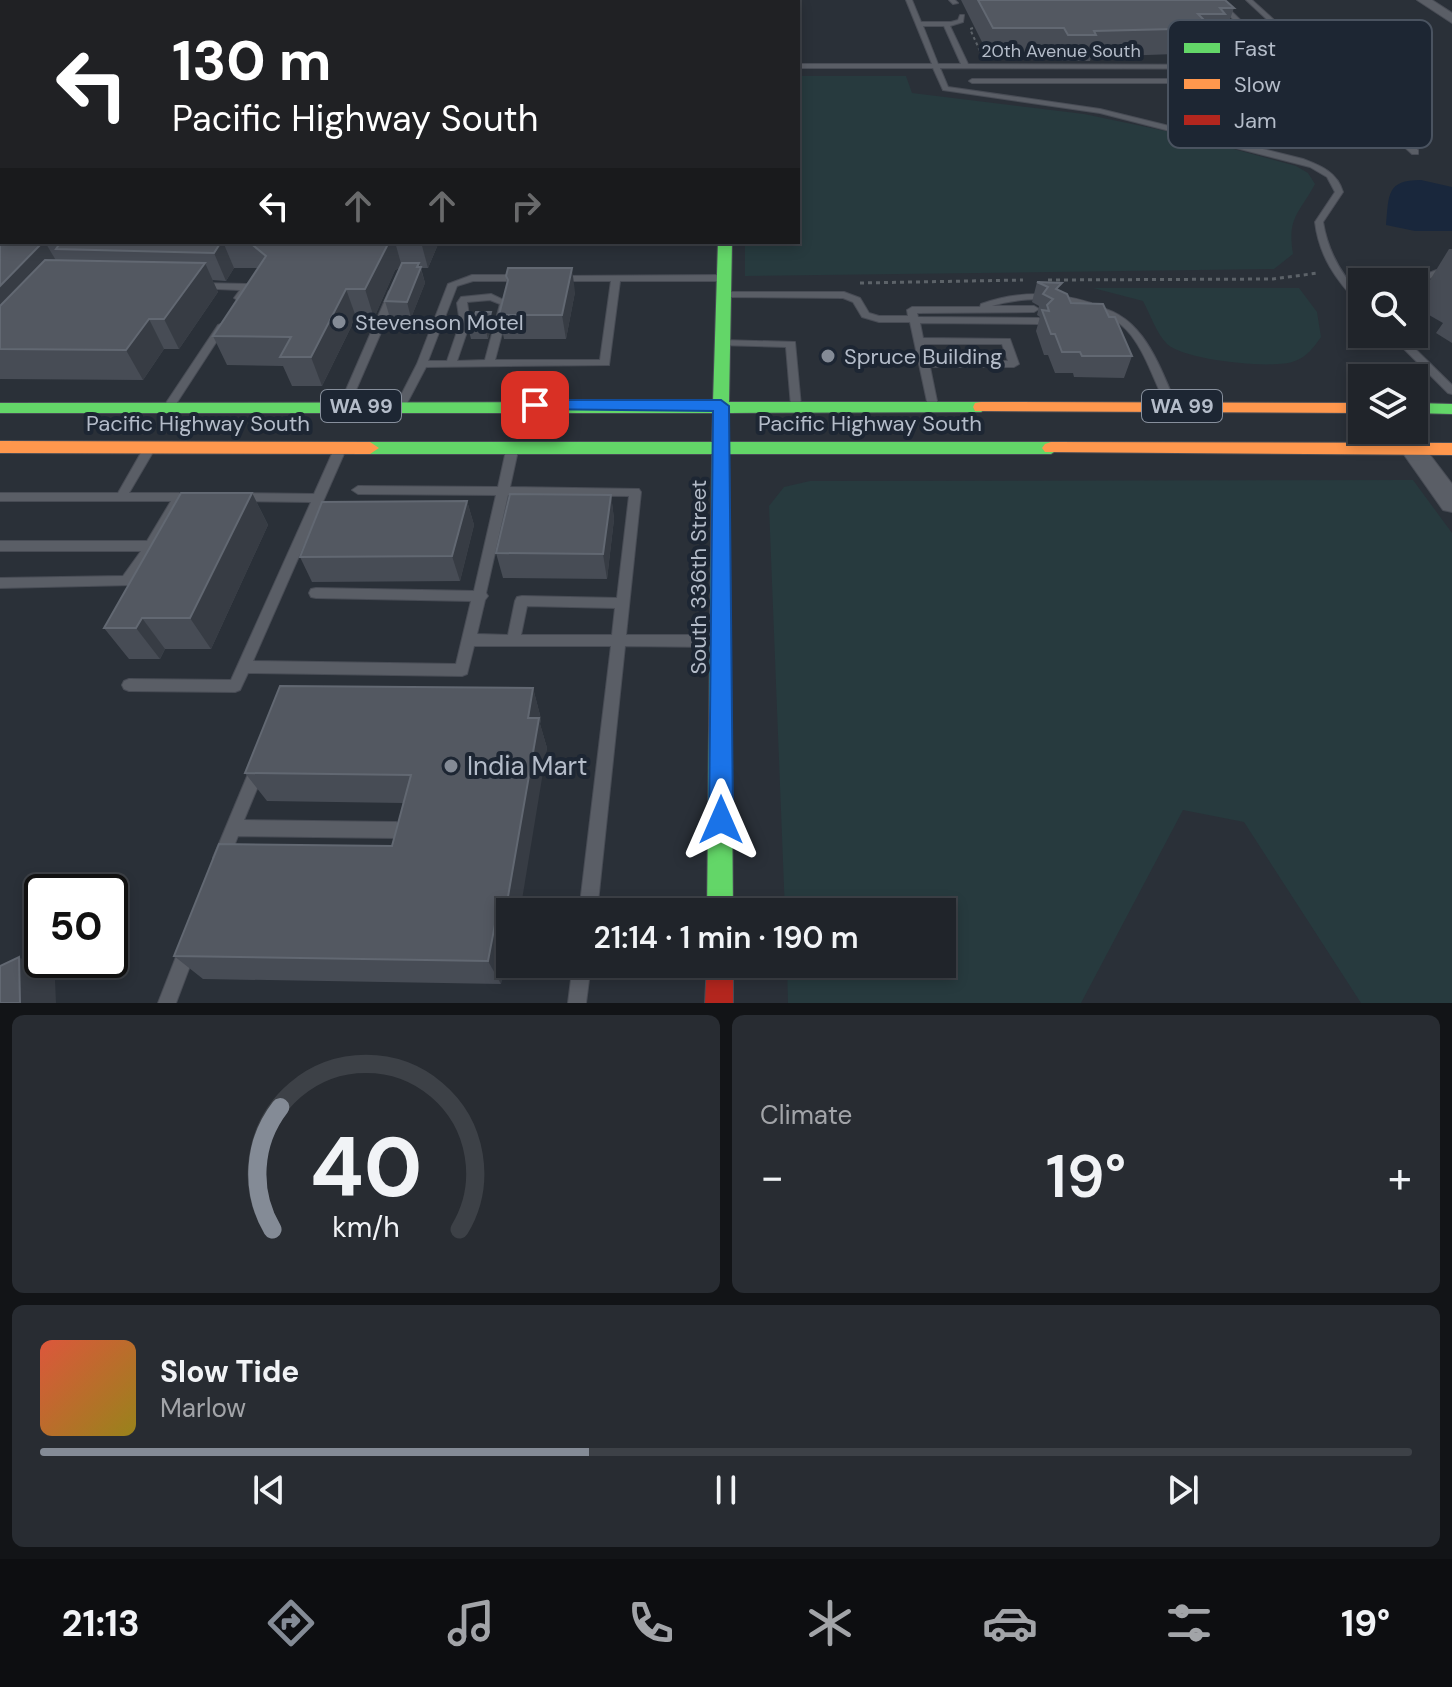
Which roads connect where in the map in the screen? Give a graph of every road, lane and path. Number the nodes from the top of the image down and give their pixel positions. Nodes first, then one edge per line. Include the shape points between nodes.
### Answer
1 (909, 0) edge
2 (1217, 0) edge
3 (1249, 0) edge
4 (1423, 0) edge
5 (1214, 12) edge
6 (1229, 12) junction
7 (1240, 12) dead end
8 (1251, 12) dead end
9 (1262, 12) junction
10 (962, 16) dead end
11 (1452, 19) edge
12 (1237, 20) edge
13 (1271, 20) edge
14 (918, 24) junction
15 (946, 24) junction
16 (800, 66) edge
17 (936, 67) junction
18 (966, 67) junction
19 (1168, 67) edge
20 (972, 81) dead end
21 (1168, 81) edge
22 (1168, 126) edge
23 (1254, 148) edge
24 (1411, 148) edge
25 (1415, 152) dead end
26 (725, 244) edge
27 (1452, 267) edge
28 (1428, 276) edge
29 (530, 278) edge
30 (544, 278) edge
31 (616, 278) junction
32 (184, 285) edge
33 (1348, 285) edge
34 (396, 286) edge
35 (723, 287) junction
36 (1088, 305) junction
37 (978, 308) junction
38 (1104, 310) junction
39 (1075, 315) edge
40 (914, 316) junction
41 (1118, 316) junction
42 (919, 341) junction
43 (721, 343) junction
44 (1408, 348) edge
45 (422, 364) junction
46 (451, 364) junction
47 (489, 364) junction
48 (924, 364) junction
49 (1452, 391) edge
50 (170, 405) junction
51 (401, 405) junction
52 (344, 406) junction
53 (721, 406) junction
54 (796, 406) junction
55 (933, 406) junction
56 (1172, 406) junction
57 (0, 408) edge
58 (1348, 408) edge
59 (1428, 408) edge
60 (1452, 409) edge
61 (1452, 432) edge
62 (513, 446) junction
63 (0, 447) edge
64 (150, 447) junction
65 (341, 447) junction
66 (721, 447) junction
67 (1265, 448) junction
68 (1412, 449) junction
69 (1452, 449) edge
70 (358, 490) dead end
71 (505, 492) junction
72 (0, 497) edge
73 (121, 497) junction
74 (222, 497) edge
75 (319, 498) junction
76 (1452, 503) edge
77 (0, 546) edge
78 (151, 546) junction
79 (0, 583) edge
80 (316, 593) dead end
81 (481, 596) junction
82 (623, 603) junction
83 (470, 640) junction
84 (513, 641) junction
85 (618, 641) junction
86 (723, 641) junction
87 (244, 667) junction
88 (129, 685) dead end
89 (263, 755) edge
90 (232, 828) junction
91 (396, 830) edge
92 (216, 872) edge
93 (590, 898) edge
94 (720, 898) edge
95 (194, 930) edge
96 (580, 978) edge
97 (720, 978) edge
98 (167, 1003) edge
99 (577, 1003) edge
100 (719, 1003) edge

1 - 14 lane
2 - 6 lane
3 - 9 lane
4 - 11 street
5 - 6 lane
6 - 7 lane
6 - 12 lane
8 - 9 lane
9 - 13 lane
10 - 15 lane via 959,23
14 - 15 lane
14 - 17 lane
15 - 18 lane
16 - 17 lane, 20th Avenue South
17 - 18 lane, 20th Avenue South
17 - 22 lane via 945,89 951,91 1061,104
18 - 19 lane, 20th Avenue South
20 - 21 lane
23 - 33 lane via 1333,178 1339,192 1319,222 1330,263
24 - 25 lane
26 - 35 main road, South 336th Street
27 - 28 lane
29 - 45 lane via 472,278 453,284
30 - 31 lane
31 - 35 lane
31 - 47 lane via 605,363
32 - 50 lane via 247,287
34 - 52 lane
35 - 40 lane via 844,295 857,300 865,315
35 - 43 main road, South 336th Street
36 - 37 lane via 1064,297 1011,297
36 - 38 lane
36 - 38 lane via 1057,306
37 - 40 lane
37 - 40 lane via 1035,312
38 - 41 lane
39 - 41 lane
40 - 42 lane
41 - 56 lane via 1134,330
42 - 48 lane
42 - 48 lane via 1006,341 1014,364
43 - 53 main road, South 336th Street
43 - 54 lane via 791,344
44 - 49 lane
45 - 46 lane
45 - 51 lane
46 - 47 lane
46 - 47 lane via 465,323 464,299 491,297 505,303
48 - 55 lane
50 - 52 main road, Pacific Highway South / WA 99
50 - 57 main road, Pacific Highway South / WA 99
51 - 52 main road, Pacific Highway South / WA 99
51 - 53 main road, Pacific Highway South / WA 99
53 - 54 main road, Pacific Highway South / WA 99
53 - 66 main road, South 336th Street
54 - 55 main road, Pacific Highway South / WA 99
55 - 56 main road, Pacific Highway South / WA 99
56 - 58 main road, Pacific Highway South / WA 99
59 - 60 main road
61 - 67 main road via 1376,431
62 - 65 main road, Pacific Highway South / WA 99
62 - 66 main road, Pacific Highway South / WA 99
62 - 71 lane
63 - 64 main road, Pacific Highway South / WA 99
64 - 65 main road, Pacific Highway South / WA 99
64 - 73 lane
65 - 75 lane
66 - 67 main road, Pacific Highway South / WA 99
66 - 86 main road, South 336th Street
67 - 68 main road, Pacific Highway South / WA 99
68 - 69 main road, Pacific Highway South / WA 99
68 - 76 street
70 - 71 lane
71 - 81 lane
71 - 82 lane via 635,492
72 - 73 lane
73 - 78 lane via 179,497
74 - 75 lane
75 - 87 lane
77 - 78 lane
78 - 79 lane via 127,581
80 - 81 lane
81 - 83 lane
82 - 84 lane via 522,601
82 - 85 lane
83 - 84 lane
83 - 87 lane via 462,670 296,675
84 - 85 lane
85 - 86 lane
85 - 93 lane
86 - 94 main road, South 336th Street
87 - 88 lane via 235,686
89 - 90 lane
90 - 91 lane
90 - 92 lane
95 - 98 lane
96 - 99 lane
97 - 100 main road

